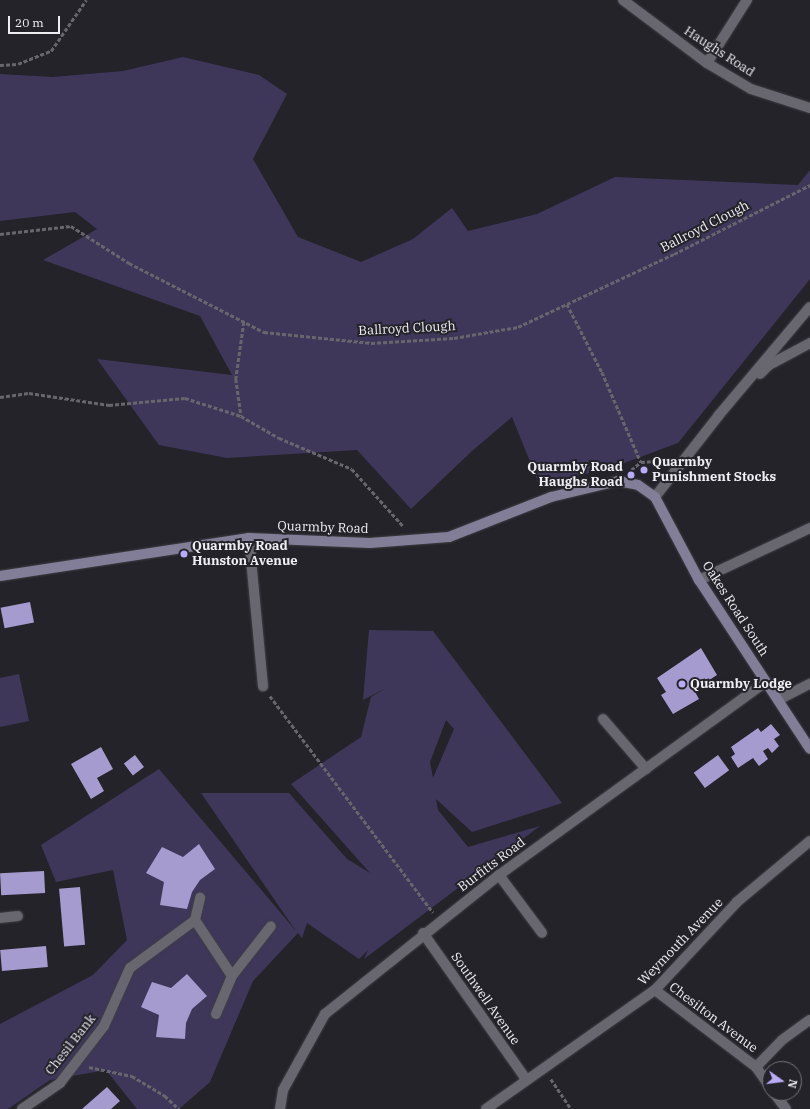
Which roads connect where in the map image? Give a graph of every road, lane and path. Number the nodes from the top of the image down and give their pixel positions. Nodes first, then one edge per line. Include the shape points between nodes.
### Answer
1 (86, 0) edge
2 (623, 0) edge
3 (747, 0) edge
4 (0, 64) edge
5 (707, 64) junction
6 (810, 108) edge
7 (810, 185) edge
8 (0, 234) edge
9 (567, 304) junction
10 (810, 307) edge
11 (244, 322) junction
12 (810, 343) edge
13 (0, 397) edge
14 (719, 415) junction
15 (242, 416) junction
16 (685, 458) junction
17 (641, 462) junction
18 (618, 481) junction
19 (638, 485) joint
20 (655, 497) junction
21 (810, 528) edge
22 (249, 538) junction
23 (416, 540) junction
24 (0, 576) edge
25 (699, 580) junction
26 (766, 682) junction
27 (810, 684) edge
28 (263, 686) joint
29 (778, 700) junction
30 (603, 719) dead end
31 (810, 749) edge
32 (646, 769) junction
33 (810, 841) edge
34 (499, 875) junction
35 (200, 898) dead end
36 (18, 916) dead end
37 (0, 918) edge
38 (195, 920) junction
39 (439, 921) junction
40 (271, 926) dead end
41 (423, 933) junction
42 (542, 933) dead end
43 (232, 976) junction
44 (655, 990) junction
45 (216, 1014) dead end
46 (810, 1020) edge
47 (75, 1064) junction
48 (543, 1067) junction
49 (756, 1067) junction
50 (762, 1076) edge
51 (526, 1079) junction
52 (22, 1109) edge
53 (179, 1109) edge
54 (280, 1109) edge
55 (486, 1109) edge
56 (572, 1109) edge

1 - 4 path via 51,51 18,64
2 - 5 street, Haughs Road
3 - 5 street
5 - 6 street, Haughs Road via 751,89
7 - 9 path, Ballroyd Clough via 674,254
8 - 11 path, Ballroyd Clough via 71,226 129,263
9 - 11 path, Ballroyd Clough via 518,327 454,338 371,343 264,332
9 - 17 path via 602,372
10 - 14 street
11 - 15 path via 236,379
12 - 14 street via 769,365
13 - 15 path via 29,393 109,405 185,398
14 - 16 street
15 - 23 path via 279,438 352,469
16 - 17 path
16 - 20 street
17 - 18 path
18 - 19 street, Quarmby Road
18 - 23 street, Quarmby Road via 551,497 449,537
19 - 20 street, Oakes Road South
20 - 25 street, Oakes Road South
21 - 25 street
22 - 23 street, Quarmby Road via 370,543
22 - 24 street, Quarmby Road
22 - 28 street
25 - 26 street, Oakes Road South
26 - 29 street, Oakes Road South
26 - 32 street, Burfitts Road
27 - 29 street
28 - 39 path
29 - 31 street, Oakes Road South
30 - 32 street
32 - 34 street, Burfitts Road
33 - 44 street, Weymouth Avenue via 737,902
34 - 39 street, Burfitts Road
34 - 42 street
35 - 38 street
36 - 37 street
38 - 43 street
38 - 47 street, Chesil Bank via 130,968 104,1026
39 - 41 street, Burfitts Road
40 - 43 street
41 - 51 street, Southwell Avenue
41 - 54 street, Burfitts Road via 325,1014 283,1090
43 - 45 street
44 - 48 street, Weymouth Avenue
44 - 49 street, Chesilton Avenue
46 - 49 street, Chesilton Avenue via 782,1040
47 - 52 street, Chesil Bank via 60,1084
47 - 53 path via 132,1076 165,1096
48 - 51 street, Weymouth Avenue
48 - 56 path
49 - 50 street, Chesilton Avenue
51 - 55 street, Weymouth Avenue

